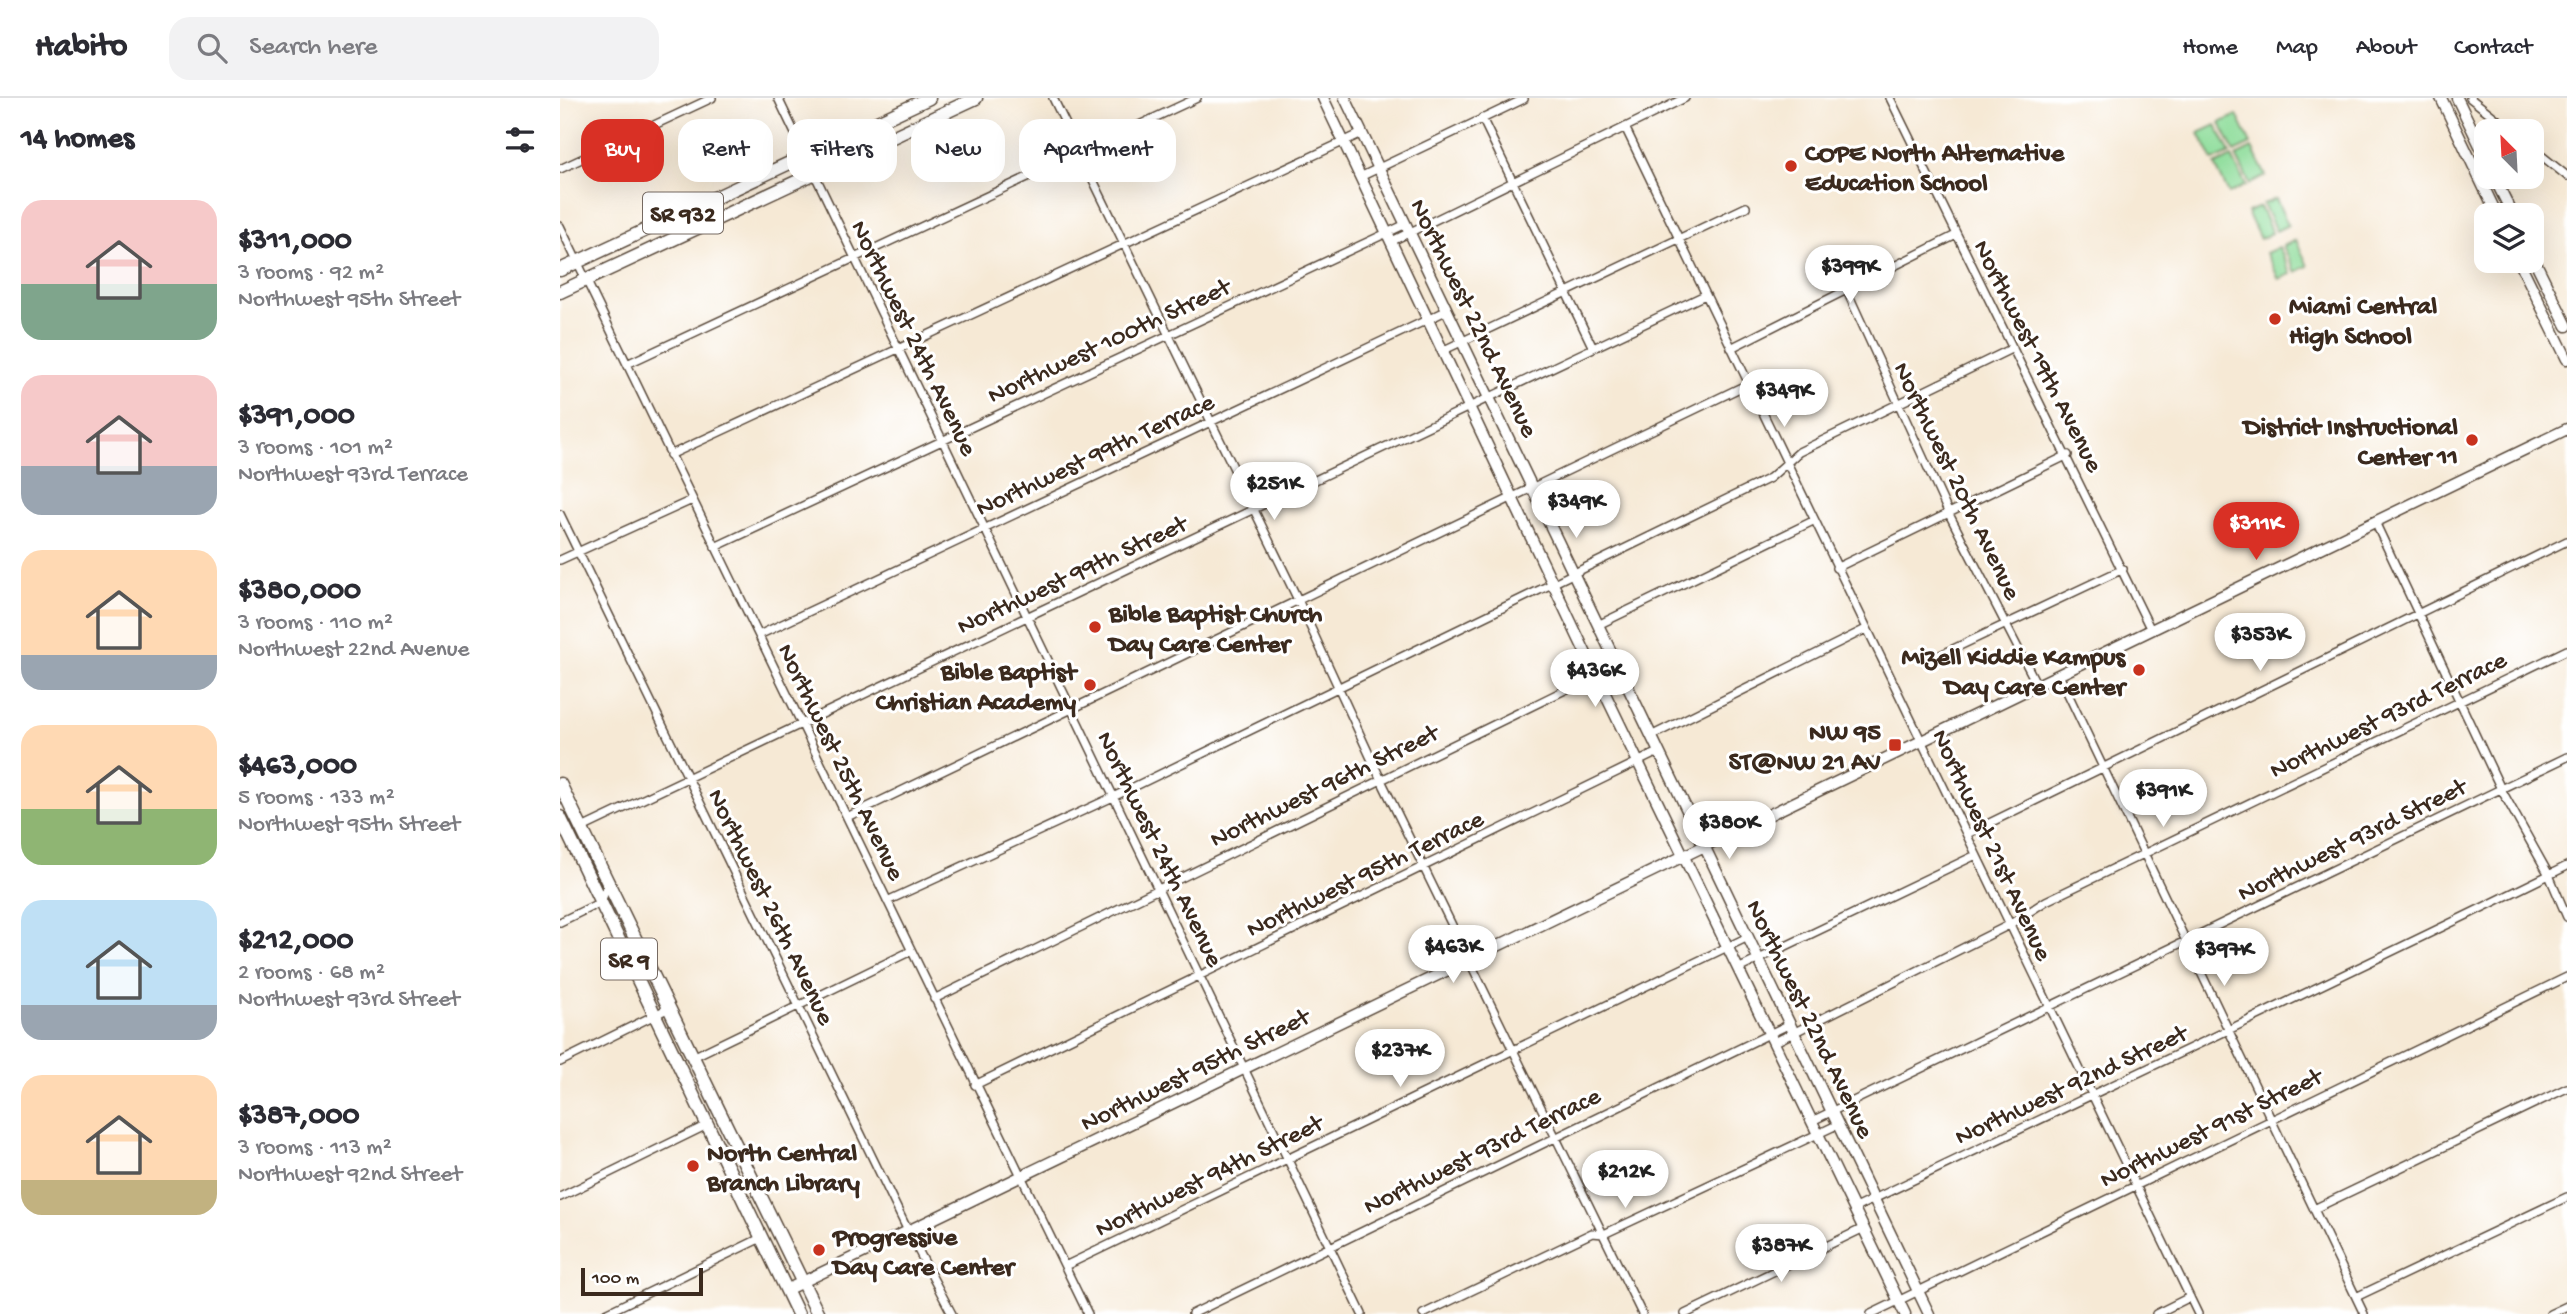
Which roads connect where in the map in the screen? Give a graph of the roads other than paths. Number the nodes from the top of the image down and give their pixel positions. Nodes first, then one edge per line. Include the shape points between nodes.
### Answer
1 (712, 98) edge
2 (778, 98) edge
3 (929, 98) edge
4 (976, 98) edge
5 (1054, 98) edge
6 (1197, 98) edge
7 (1323, 98) edge
8 (1345, 98) edge
9 (1685, 98) edge
10 (1890, 98) edge
11 (2441, 98) edge
12 (2457, 98) edge
13 (2470, 98) edge
14 (1524, 99) edge
15 (1482, 118) junction
16 (788, 119) edge
17 (884, 119) edge
18 (1064, 119) edge
19 (1152, 119) edge
20 (2497, 119) edge
21 (1625, 127) junction
22 (1362, 133) junction
23 (897, 134) edge
24 (2474, 134) edge
25 (1343, 142) junction
26 (2474, 150) edge
27 (2468, 153) junction
28 (2544, 158) edge
29 (787, 164) edge
30 (1379, 168) junction
31 (560, 169) edge
32 (2567, 176) edge
33 (1360, 177) junction
34 (1019, 181) edge
35 (794, 182) edge
36 (817, 182) edge
37 (1096, 182) edge
38 (1513, 182) junction
39 (2492, 203) edge
40 (1746, 207) dead end
41 (560, 226) edge
42 (1408, 228) junction
43 (1956, 235) junction
44 (1388, 237) junction
45 (1679, 240) junction
46 (1125, 243) junction
47 (855, 258) junction
48 (577, 262) junction
49 (560, 270) edge
50 (2528, 273) edge
51 (2541, 273) edge
52 (586, 280) junction
53 (1847, 291) junction
54 (560, 292) edge
55 (1567, 294) junction
56 (1705, 295) junction
57 (1448, 310) junction
58 (1427, 320) junction
59 (2567, 326) edge
60 (1169, 335) junction
61 (1463, 342) junction
62 (1593, 348) junction
63 (1731, 348) junction
64 (2013, 348) junction
65 (898, 349) junction
66 (1442, 351) junction
67 (2567, 359) edge
68 (627, 365) junction
69 (1748, 384) junction
70 (1490, 397) junction
71 (1898, 405) junction
72 (1468, 407) junction
73 (1210, 421) junction
74 (2567, 429) edge
75 (942, 440) junction
76 (670, 455) junction
77 (2068, 455) junction
78 (1785, 464) junction
79 (1533, 487) junction
80 (1512, 497) junction
81 (692, 499) junction
82 (1252, 510) junction
83 (560, 514) edge
84 (1949, 514) junction
85 (1813, 521) junction
86 (2375, 522) junction
87 (984, 527) junction
88 (2567, 541) edge
89 (715, 547) junction
90 (578, 551) junction
91 (560, 559) edge
92 (1836, 568) junction
93 (2123, 569) junction
94 (1575, 574) junction
95 (1554, 584) junction
96 (1298, 601) junction
97 (2419, 612) junction
98 (1027, 617) junction
99 (1600, 624) junction
100 (2006, 624) junction
101 (1866, 629) junction
102 (2151, 630) junction
103 (758, 635) junction
104 (2567, 650) edge
105 (1934, 658) dead end
106 (1618, 664) junction
107 (1596, 675) junction
108 (2059, 675) junction
109 (2037, 685) junction
110 (1337, 689) junction
111 (2461, 701) junction
112 (1072, 710) junction
113 (802, 724) junction
114 (1651, 736) junction
115 (1923, 741) junction
116 (1658, 752) junction
117 (2567, 757) edge
118 (1639, 762) junction
119 (2102, 766) junction
120 (688, 778) junction
121 (1381, 780) junction
122 (560, 785) edge
123 (2501, 789) junction
124 (1113, 797) junction
125 (560, 817) edge
126 (847, 817) junction
127 (582, 829) junction
128 (1967, 834) junction
129 (569, 835) junction
130 (1703, 845) junction
131 (2144, 853) junction
132 (1684, 854) junction
133 (1976, 855) junction
134 (1423, 864) junction
135 (2567, 866) edge
136 (2549, 875) junction
137 (609, 882) junction
138 (1158, 887) junction
139 (887, 901) junction
140 (601, 902) junction
141 (2567, 917) edge
142 (560, 922) edge
143 (2009, 925) junction
144 (1748, 937) junction
145 (2186, 941) junction
146 (1729, 946) junction
147 (911, 951) junction
148 (1759, 959) junction
149 (1470, 960) junction
150 (1740, 968) junction
151 (1202, 975) junction
152 (2567, 976) edge
153 (934, 999) junction
154 (798, 1006) junction
155 (2049, 1007) junction
156 (669, 1008) junction
157 (656, 1015) junction
158 (1792, 1028) junction
159 (2229, 1031) junction
160 (1773, 1037) junction
161 (1514, 1049) junction
162 (693, 1057) junction
163 (560, 1062) edge
164 (1246, 1068) junction
165 (975, 1085) junction
166 (2567, 1088) edge
167 (2092, 1094) junction
168 (1833, 1112) junction
169 (2271, 1119) junction
170 (1812, 1121) junction
171 (1839, 1124) junction
172 (708, 1125) junction
173 (1818, 1134) junction
174 (1555, 1136) junction
175 (1287, 1159) junction
176 (1019, 1178) junction
177 (2138, 1186) junction
178 (560, 1197) edge
179 (2567, 1197) edge
180 (1875, 1199) junction
181 (1855, 1208) junction
182 (2314, 1209) junction
183 (1864, 1228) junction
184 (908, 1231) junction
185 (1604, 1234) junction
186 (761, 1238) junction
187 (1328, 1248) junction
188 (1065, 1266) junction
189 (803, 1282) junction
190 (786, 1290) junction
191 (1919, 1291) junction
192 (2190, 1297) junction
193 (2356, 1297) junction
194 (1899, 1301) junction
195 (2567, 1306) edge
196 (604, 1314) edge
197 (798, 1314) edge
198 (818, 1314) edge
199 (952, 1314) edge
200 (1087, 1314) edge
201 (1192, 1314) edge
202 (1362, 1314) edge
203 (1423, 1314) edge
204 (1642, 1314) edge
205 (1685, 1314) edge
206 (1871, 1314) edge
207 (1905, 1314) edge
208 (1929, 1314) edge
209 (2155, 1314) edge
210 (2198, 1314) edge
211 (2364, 1314) edge
212 (2550, 1314) edge

1 - 31 street
2 - 16 street, Northwest 24th Avenue
3 - 17 main road, SR 932
4 - 23 main road, SR 932
5 - 18 street
6 - 19 street
7 - 25 main road, Northwest 22nd Avenue
8 - 22 main road, Northwest 22nd Avenue
9 - 21 street, Northwest 100th Street
10 - 43 street, Northwest 19th Avenue
11 - 27 main road
12 - 24 main road
13 - 20 street
14 - 15 street
15 - 30 street
15 - 38 street
21 - 38 street, Northwest 100th Street
21 - 45 street, Northwest 21st Avenue
22 - 25 street
22 - 30 main road, Northwest 22nd Avenue
25 - 33 main road, Northwest 22nd Avenue
25 - 46 street
26 - 27 main road
27 - 39 main road
28 - 32 street
29 - 48 main road, SR 932
30 - 33 street
30 - 42 main road, Northwest 22nd Avenue
33 - 44 main road, Northwest 22nd Avenue
34 - 47 street
35 - 52 main road, SR 932
36 - 47 street, Northwest 24th Avenue
37 - 46 street
38 - 42 street, Northwest 100th Street
38 - 55 street
40 - 45 street
41 - 48 street, Northwest 25th Avenue
42 - 44 street, Northwest 100th Street
42 - 57 main road, Northwest 22nd Avenue
43 - 53 street
43 - 64 street, Northwest 19th Avenue
44 - 58 main road, Northwest 22nd Avenue
44 - 60 street, Northwest 100th Street
45 - 55 street
45 - 56 street, Northwest 21st Avenue
46 - 60 street
46 - 65 street
47 - 65 street, Northwest 24th Avenue
47 - 68 street
48 - 49 main road, SR 932
48 - 52 street, Northwest 25th Avenue
50 - 67 main road
51 - 59 main road
52 - 54 main road, SR 932
52 - 68 street, Northwest 25th Avenue
53 - 63 street
53 - 71 street, Northwest 20th Avenue
55 - 61 street
55 - 62 street
56 - 62 street, Northwest 99th Street
56 - 63 street, Northwest 21st Avenue
57 - 58 street, Northwest 99th Terrace
57 - 61 main road, Northwest 22nd Avenue
58 - 66 main road, Northwest 22nd Avenue
58 - 73 street, Northwest 99th Terrace
60 - 73 street
60 - 75 street, Northwest 100th Street
61 - 66 street
61 - 70 main road, Northwest 22nd Avenue
62 - 70 street, Northwest 99th Street
63 - 69 street, Northwest 21st Avenue
64 - 71 street
64 - 77 street, Northwest 19th Avenue
65 - 75 street, Northwest 24th Avenue
65 - 76 street
66 - 72 main road, Northwest 22nd Avenue
68 - 76 street, Northwest 25th Avenue
69 - 78 street, Northwest 21st Avenue
69 - 79 street
70 - 72 street, Northwest 99th Street
70 - 79 main road, Northwest 22nd Avenue
71 - 78 street via 1799,452
71 - 84 street, Northwest 20th Avenue
72 - 80 main road, Northwest 22nd Avenue
72 - 82 street, Northwest 99th Street
73 - 82 street
73 - 87 street, Northwest 99th Terrace
74 - 86 main road, Northwest 95th Street
75 - 87 street, Northwest 24th Avenue
75 - 89 street, Northwest 100th Street
76 - 81 street, Northwest 25th Avenue
77 - 84 street
77 - 93 street, Northwest 19th Avenue
78 - 85 street, Northwest 21st Avenue
78 - 94 street via 1770,478
79 - 80 street
79 - 94 main road, Northwest 22nd Avenue
80 - 95 main road, Northwest 22nd Avenue
80 - 96 street
81 - 89 street, Northwest 25th Avenue
81 - 90 street
82 - 96 street
82 - 98 street, Northwest 99th Street
83 - 90 street, Northwest 26th Avenue
84 - 92 street
84 - 100 street, Northwest 20th Avenue
85 - 92 street, Northwest 21st Avenue
85 - 99 street
86 - 97 street
86 - 102 main road, Northwest 95th Street
87 - 98 street, Northwest 24th Avenue
87 - 103 street, Northwest 99th Terrace
88 - 97 street
89 - 103 street, Northwest 25th Avenue
90 - 91 street
90 - 120 street, Northwest 26th Avenue
92 - 101 street, Northwest 21st Avenue
93 - 100 street
93 - 102 street, Northwest 19th Avenue
94 - 95 street
94 - 99 main road, Northwest 22nd Avenue
95 - 107 main road, Northwest 22nd Avenue
95 - 110 street
96 - 110 street
96 - 112 street
97 - 111 street
97 - 119 street
98 - 112 street, Northwest 24th Avenue
98 - 113 street, Northwest 99th Street
99 - 106 main road, Northwest 22nd Avenue
100 - 105 street
100 - 109 street, Northwest 20th Avenue
101 - 114 street
101 - 115 street, Northwest 21st Avenue
102 - 108 main road, Northwest 95th Street
103 - 113 street, Northwest 25th Avenue
104 - 111 street, Northwest 93rd Terrace
106 - 107 street, Northwest 96th Street
106 - 114 main road, Northwest 22nd Avenue
107 - 118 main road, Northwest 22nd Avenue
107 - 121 street, Northwest 96th Street
108 - 109 main road, Northwest 95th Street
108 - 119 street
109 - 115 main road, Northwest 95th Street
110 - 121 street
110 - 124 street
111 - 123 street
111 - 131 street, Northwest 93rd Terrace
112 - 124 street, Northwest 24th Avenue
112 - 126 street
113 - 120 street, Northwest 99th Street
113 - 126 street, Northwest 25th Avenue
114 - 116 main road, Northwest 22nd Avenue
115 - 128 street, Northwest 21st Avenue
115 - 130 main road, Northwest 95th Street
116 - 118 street, Northwest 95th Terrace
116 - 130 main road, Northwest 22nd Avenue
117 - 123 street, Northwest 93rd Street
118 - 132 main road, Northwest 22nd Avenue
118 - 134 street, Northwest 95th Terrace
119 - 128 street
119 - 131 street
120 - 127 street, Northwest 99th Street
120 - 154 street, Northwest 26th Avenue
121 - 134 street
121 - 138 street, Northwest 96th Street
122 - 127 main road, SR 9
123 - 136 street
123 - 145 street, Northwest 93rd Street
124 - 138 street, Northwest 24th Avenue
124 - 139 street
125 - 129 main road, SR 9
126 - 139 street, Northwest 25th Avenue
127 - 129 street, Northwest 99th Street
127 - 137 main road, SR 9
128 - 133 street, Northwest 21st Avenue
129 - 140 main road, SR 9
130 - 132 main road, Northwest 95th Street
130 - 144 main road, Northwest 22nd Avenue
131 - 143 street, Northwest 93rd Terrace via 2046,901
131 - 145 street
132 - 146 main road, Northwest 22nd Avenue
132 - 149 main road, Northwest 95th Street
133 - 143 street, Northwest 21st Avenue
133 - 148 street
134 - 149 street
134 - 151 street, Northwest 95th Terrace
135 - 136 street, Northwest 92nd Street
136 - 141 street
136 - 159 street, Northwest 92nd Street
137 - 140 street
137 - 156 main road, SR 9
138 - 151 street, Northwest 24th Avenue
138 - 153 street, Northwest 96th Street
139 - 147 street, Northwest 25th Avenue
140 - 142 street
140 - 157 main road, SR 9
143 - 155 street, Northwest 21st Avenue
143 - 158 street, Northwest 93rd Terrace
144 - 146 street, Northwest 94th Street
144 - 148 main road, Northwest 22nd Avenue
145 - 155 street, Northwest 93rd Street
145 - 159 street
146 - 150 main road, Northwest 22nd Avenue
146 - 161 street, Northwest 94th Street
147 - 153 street, Northwest 25th Avenue
147 - 154 street
148 - 150 street
148 - 158 main road, Northwest 22nd Avenue
149 - 161 street
149 - 164 main road, Northwest 95th Street
150 - 160 main road, Northwest 22nd Avenue
151 - 164 street, Northwest 24th Avenue
151 - 165 street, Northwest 95th Terrace
152 - 169 street, Northwest 91st Street
153 - 165 street, Northwest 25th Avenue
154 - 162 street
154 - 184 street, Northwest 26th Avenue
155 - 167 street, Northwest 21st Avenue
155 - 168 street, Northwest 93rd Street
156 - 157 street
156 - 162 main road, SR 9
157 - 163 street
157 - 172 main road, SR 9
158 - 160 street, Northwest 93rd Terrace
158 - 168 main road, Northwest 22nd Avenue
159 - 167 street, Northwest 92nd Street
159 - 169 street
160 - 170 main road, Northwest 22nd Avenue
160 - 174 street, Northwest 93rd Terrace
161 - 174 street
161 - 175 street, Northwest 94th Street
162 - 189 main road, SR 9
164 - 175 street, Northwest 24th Avenue
164 - 176 main road, Northwest 95th Street
165 - 176 street, Northwest 25th Avenue
166 - 182 street
167 - 177 street, Northwest 21st Avenue
167 - 180 street, Northwest 92nd Street
168 - 170 street, Northwest 93rd Street
168 - 171 main road, Northwest 22nd Avenue
169 - 177 street, Northwest 91st Street
169 - 182 street
170 - 173 main road, Northwest 22nd Avenue
171 - 173 street
171 - 180 main road, Northwest 22nd Avenue
172 - 178 street
172 - 186 main road, SR 9
173 - 181 main road, Northwest 22nd Avenue
173 - 185 street
174 - 185 street
174 - 187 street, Northwest 93rd Terrace
175 - 187 street, Northwest 24th Avenue
175 - 188 street, Northwest 94th Street
176 - 184 main road, Northwest 95th Street
176 - 188 street, Northwest 25th Avenue
177 - 191 street, Northwest 91st Street
177 - 192 street, Northwest 21st Avenue
179 - 193 street
180 - 181 street, Northwest 92nd Street
180 - 191 main road, Northwest 22nd Avenue
181 - 183 main road, Northwest 22nd Avenue
182 - 193 street
183 - 194 main road, Northwest 22nd Avenue
183 - 205 street
184 - 189 main road, Northwest 95th Street
184 - 199 street, Northwest 26th Avenue
185 - 203 street via 1592,1233
185 - 204 street
186 - 190 main road, SR 9
186 - 196 street
187 - 201 street, Northwest 93rd Terrace
187 - 202 street, Northwest 24th Avenue
188 - 200 street, Northwest 25th Avenue
189 - 190 main road, Northwest 95th Street
189 - 198 main road, SR 9
190 - 197 main road, SR 9
191 - 194 street, Northwest 91st Street
191 - 208 main road, Northwest 22nd Avenue
192 - 209 street
192 - 210 street, Northwest 21st Avenue
193 - 211 street
194 - 206 street, Northwest 91st Street
194 - 207 main road, Northwest 22nd Avenue
195 - 212 street

